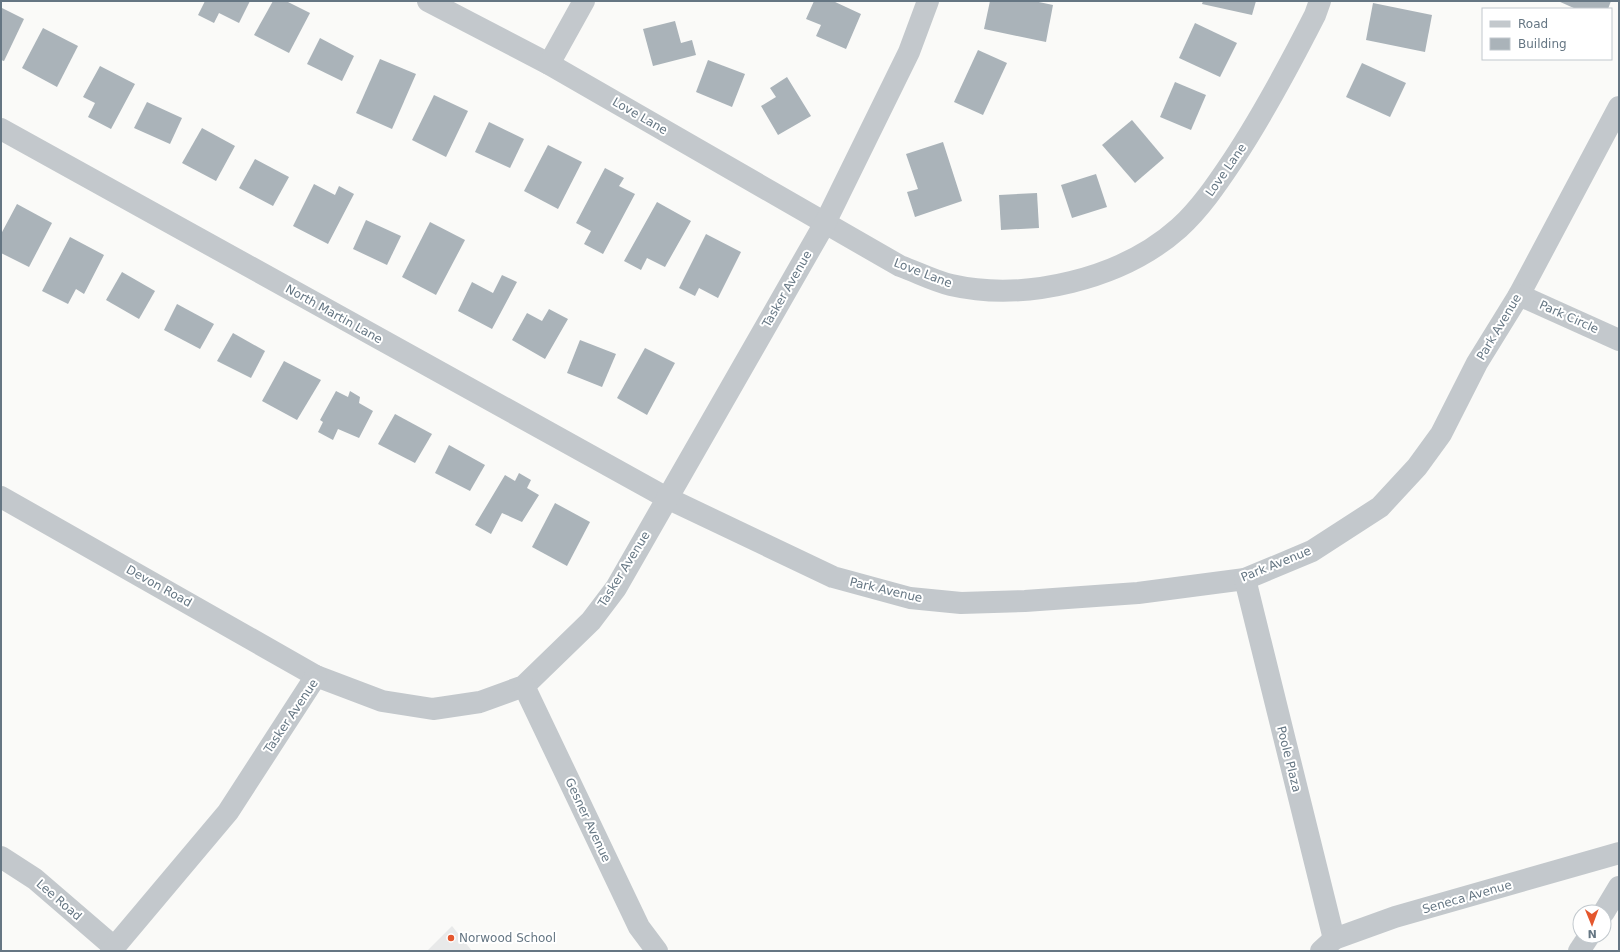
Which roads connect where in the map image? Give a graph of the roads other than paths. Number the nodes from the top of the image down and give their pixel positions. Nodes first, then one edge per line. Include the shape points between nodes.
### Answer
1 (428, 1) edge
2 (584, 1) edge
3 (928, 1) edge
4 (1320, 1) edge
5 (549, 64) junction
6 (1619, 107) edge
7 (1, 129) edge
8 (825, 223) junction
9 (1519, 295) junction
10 (1619, 340) edge
11 (1, 497) edge
12 (667, 498) junction
13 (1244, 579) junction
14 (316, 676) junction
15 (524, 686) junction
16 (1619, 853) edge
17 (1, 857) edge
18 (1619, 887) edge
19 (1609, 904) edge
20 (1327, 945) edge
21 (112, 949) edge
22 (657, 951) edge

1 - 5 street, Love Lane
2 - 5 street
3 - 8 street, Tasker Avenue via 909,52
4 - 8 street, Love Lane via 1315,15 1252,132 1214,189 1179,228 1144,252 1110,269 1084,278 1020,290 951,285 900,266
5 - 8 street, Love Lane
6 - 9 street, Park Avenue
7 - 12 street, North Martin Lane
8 - 12 street, Tasker Avenue
9 - 10 street, Park Circle
9 - 13 street, Park Avenue via 1477,363 1441,434 1417,467 1380,507 1312,551
11 - 14 street, Devon Road
12 - 13 street, Park Avenue via 833,577 910,598 961,603 1025,601 1138,593
12 - 15 street, Tasker Avenue via 616,588 591,621
13 - 20 street, Poole Plaza
14 - 15 street, Tasker Avenue via 382,701 433,709 480,702
14 - 21 street, Tasker Avenue via 228,812
15 - 22 street, Gesner Avenue via 639,927
16 - 20 street, Seneca Avenue via 1396,917
17 - 21 street, Lee Road via 35,879
18 - 19 street

